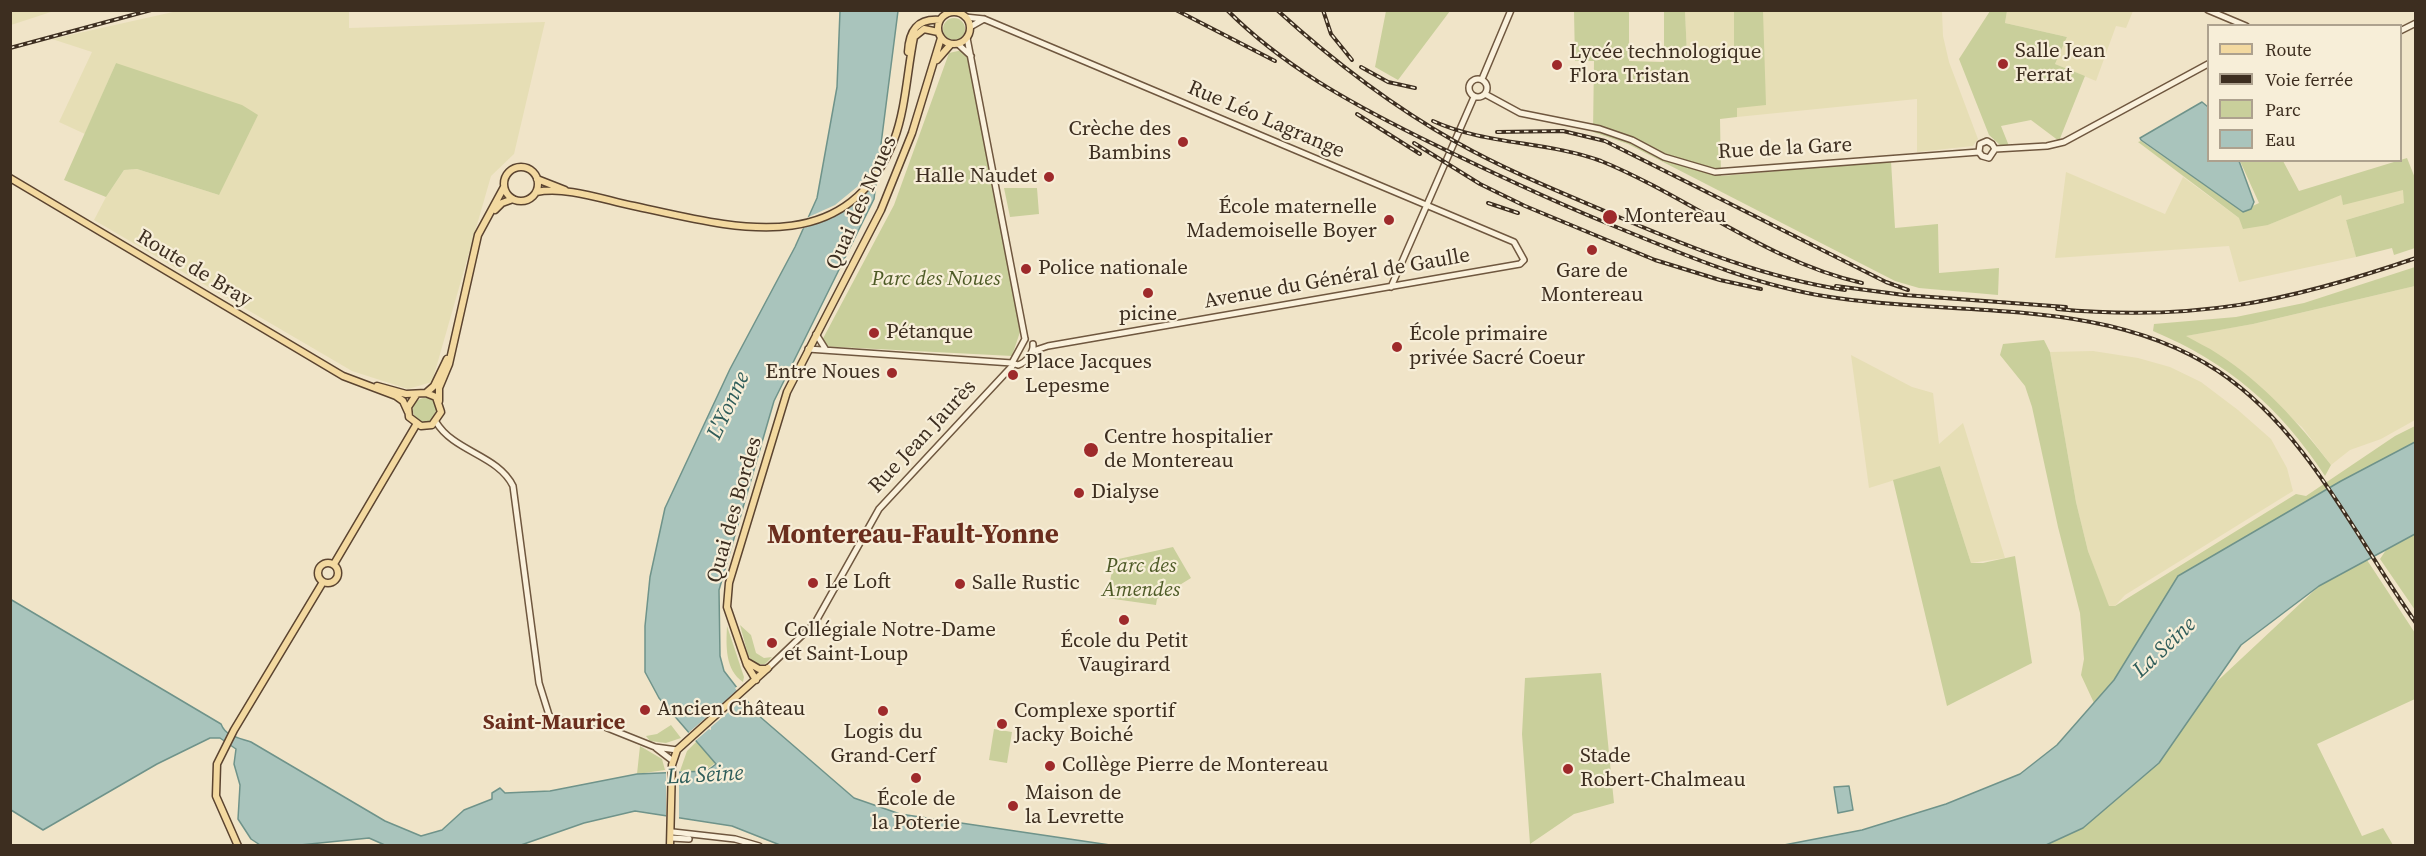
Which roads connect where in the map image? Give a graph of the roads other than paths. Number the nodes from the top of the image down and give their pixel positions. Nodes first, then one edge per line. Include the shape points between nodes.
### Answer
1 (1511, 10) edge
2 (2208, 10) edge
3 (949, 12) edge
4 (961, 13) edge
5 (984, 19) junction
6 (940, 20) junction
7 (2415, 22) edge
8 (2241, 24) edge
9 (970, 27) junction
10 (2402, 30) edge
11 (939, 35) junction
12 (967, 38) junction
13 (955, 44) junction
14 (972, 58) junction
15 (2207, 65) edge
16 (934, 66) junction
17 (907, 69) junction
18 (1482, 79) junction
19 (1485, 94) junction
20 (1474, 97) junction
21 (1995, 149) junction
22 (1979, 152) junction
23 (10, 178) edge
24 (537, 179) junction
25 (504, 188) junction
26 (536, 192) junction
27 (576, 194) junction
28 (513, 199) junction
29 (1427, 205) junction
30 (486, 219) junction
31 (1524, 262) joint
32 (1392, 287) junction
33 (816, 334) junction
34 (1025, 339) junction
35 (1034, 344) junction
36 (453, 345) junction
37 (1048, 345) junction
38 (808, 349) junction
39 (826, 350) junction
40 (1033, 351) junction
41 (1013, 363) junction
42 (363, 383) junction
43 (426, 393) junction
44 (416, 395) junction
45 (439, 401) junction
46 (408, 412) junction
47 (436, 422) junction
48 (417, 425) junction
49 (334, 564) junction
50 (323, 582) junction
51 (746, 662) junction
52 (768, 668) junction
53 (756, 680) junction
54 (655, 747) junction
55 (677, 750) junction
56 (673, 760) junction
57 (673, 836) junction
58 (690, 837) junction
59 (237, 846) edge
60 (670, 846) edge
61 (677, 846) edge
62 (682, 846) edge
63 (759, 846) edge

1 - 18 main road
2 - 8 main road
3 - 4 main road
3 - 6 main road
4 - 5 main road, Rue Léo Lagrange
4 - 9 main road
5 - 9 main road
5 - 29 main road, Rue Léo Lagrange
6 - 11 main road
6 - 17 main road via 920,23 912,29
7 - 10 main road
9 - 12 main road
11 - 13 main road
11 - 16 main road
11 - 17 main road via 924,29 918,32
12 - 13 main road
12 - 14 main road
13 - 14 main road
13 - 16 main road
14 - 34 main road
15 - 21 main road via 2064,142
16 - 33 main road, Quai des Noues via 881,210
17 - 27 main road via 895,137 880,167 850,201 814,221 757,229
18 - 19 main road via 1487,86
18 - 20 main road via 1470,83
19 - 20 main road
19 - 22 main road, Rue de la Gare via 1520,113 1600,129 1664,157 1715,172
20 - 29 main road
21 - 22 main road via 1989,158
21 - 22 main road via 1986,141 1980,144
23 - 42 main road, Route de Bray via 343,376
24 - 25 main road via 528,169 519,167 507,174
24 - 26 main road
24 - 27 main road
25 - 28 main road
25 - 30 main road
26 - 27 main road
26 - 28 main road via 526,200
28 - 30 main road via 502,203
29 - 31 main road, Rue Léo Lagrange via 1514,242
29 - 32 main road
30 - 36 main road via 478,235
31 - 32 main road, Avenue du Général de Gaulle
32 - 37 main road, Avenue du Général de Gaulle
33 - 38 main road, Quai des Noues
33 - 39 main road
34 - 35 main road
34 - 41 main road
35 - 37 main road, Avenue du Général de Gaulle
35 - 40 main road
36 - 43 main road via 434,386
36 - 45 main road via 439,388
37 - 40 main road, Avenue du Général de Gaulle
38 - 39 main road
38 - 51 main road, Quai des Bordes via 779,414 729,583 727,607
39 - 41 main road
40 - 41 main road via 1023,363
41 - 52 main road, Rue Jean Jaurès via 879,509 815,623
42 - 44 main road, Route de Bray
42 - 46 main road, Route de Bray via 403,401
43 - 44 main road
43 - 45 main road
44 - 46 main road via 409,402
45 - 47 main road via 441,412
46 - 48 main road
47 - 48 main road via 427,427
47 - 54 main road via 443,434 498,469 513,486 539,683 553,719 595,723
48 - 49 main road
49 - 50 main road via 337,578
49 - 50 main road via 325,562 320,566 318,575
50 - 59 main road via 217,764 215,787 219,804
51 - 52 main road via 759,669
51 - 53 main road, Quai des Bordes
52 - 53 main road, Rue Jean Jaurès
53 - 55 main road, Rue Jean Jaurès
54 - 55 main road
54 - 56 main road
55 - 56 main road
56 - 57 main road
57 - 58 main road
57 - 60 main road
57 - 61 main road
58 - 62 main road
58 - 63 main road via 735,839

